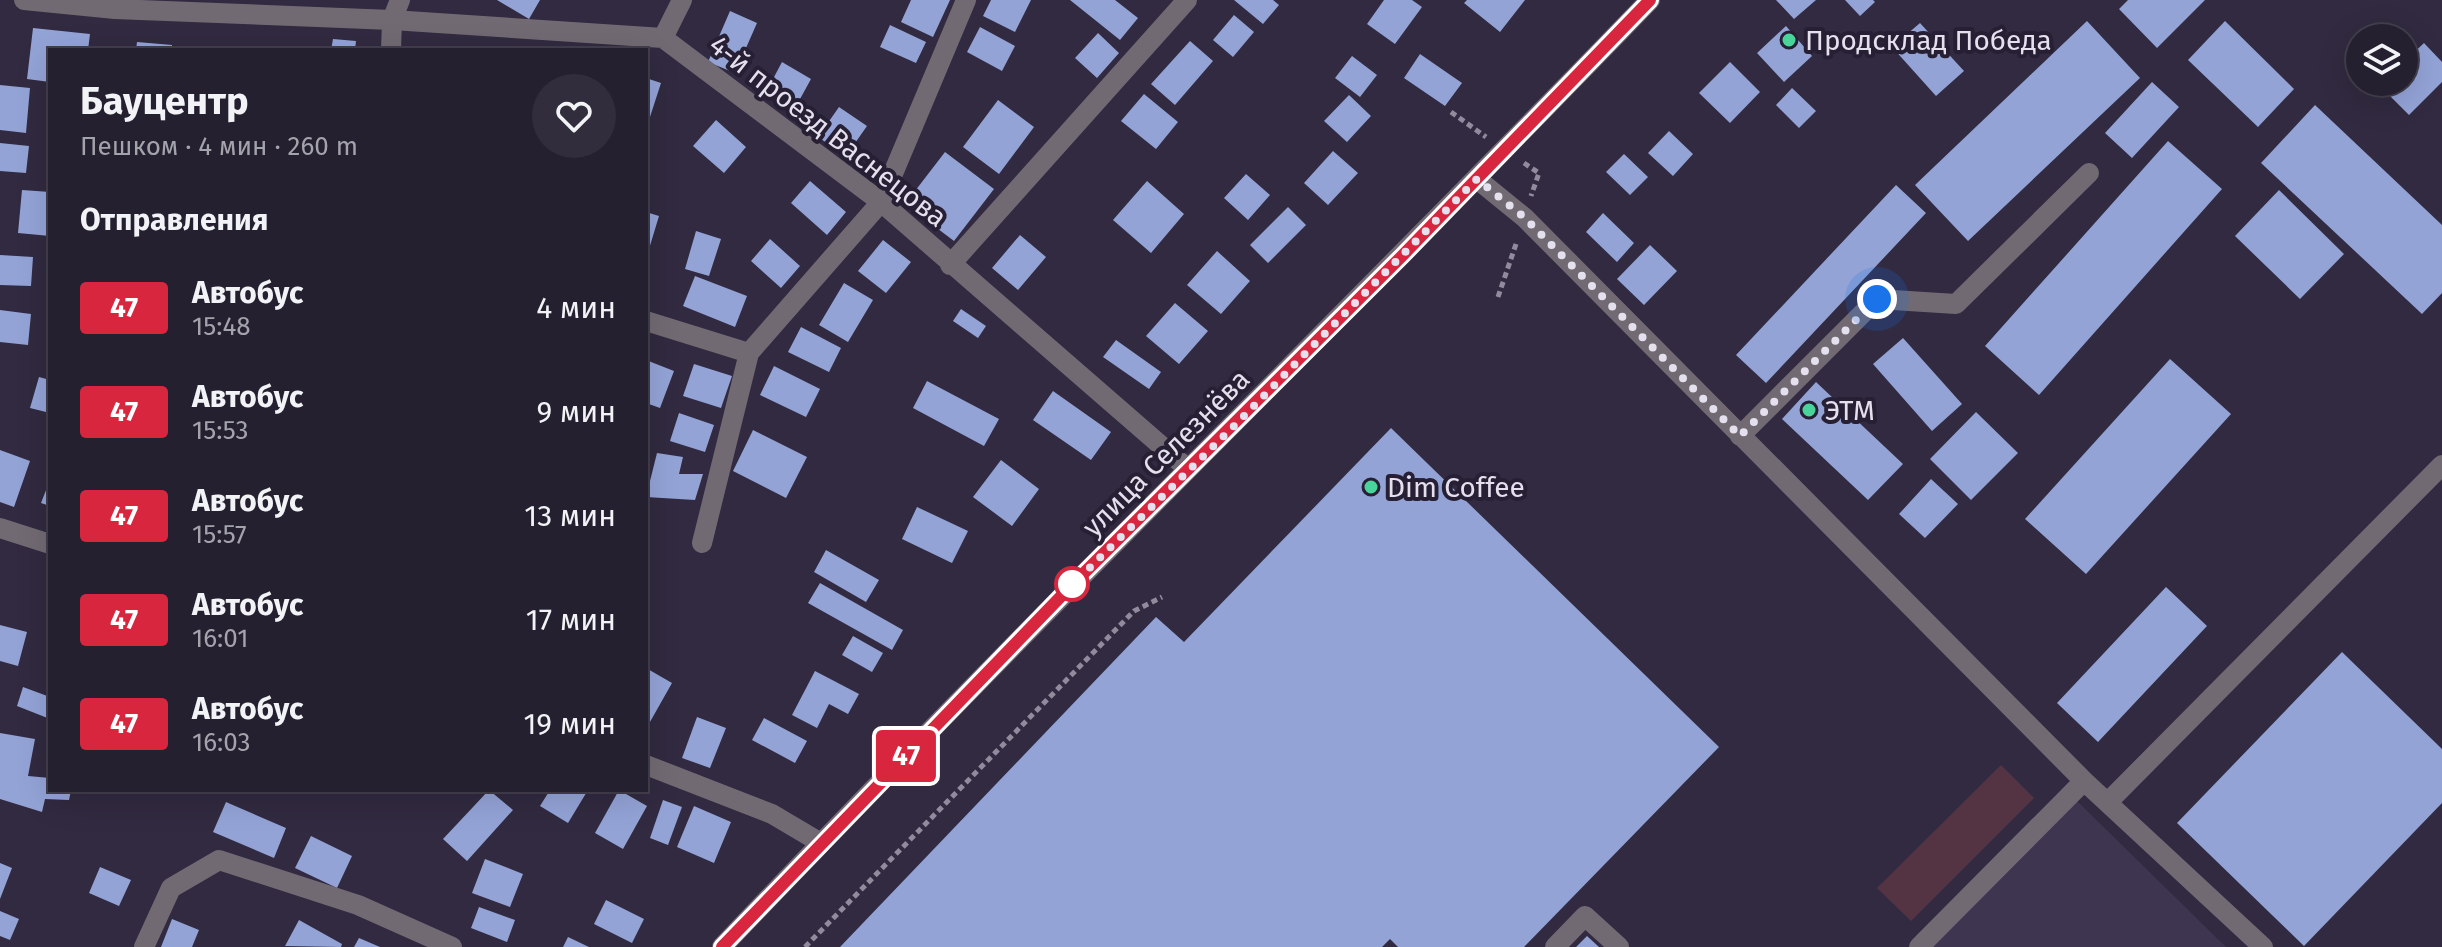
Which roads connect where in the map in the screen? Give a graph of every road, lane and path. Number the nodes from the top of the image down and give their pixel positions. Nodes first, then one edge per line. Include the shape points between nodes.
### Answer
1 (24, 0) edge
2 (400, 0) edge
3 (682, 0) edge
4 (966, 0) edge
5 (1187, 0) edge
6 (1650, 0) edge
7 (296, 8) edge
8 (392, 20) junction
9 (663, 38) junction
10 (391, 48) edge
11 (2089, 173) dead end
12 (1477, 179) junction
13 (881, 202) junction
14 (950, 265) junction
15 (648, 322) edge
16 (749, 353) junction
17 (1740, 436) junction
18 (2442, 465) edge
19 (1188, 469) junction
20 (0, 528) edge
21 (48, 543) edge
22 (702, 543) dead end
23 (1162, 597) dead end
24 (648, 766) edge
25 (2084, 781) junction
26 (2108, 802) junction
27 (821, 843) junction
28 (144, 947) edge
29 (452, 947) edge
30 (722, 947) edge
31 (805, 947) edge
32 (1555, 947) edge
33 (1619, 947) edge
34 (1919, 947) edge
35 (2263, 947) edge

1 - 7 street via 115,9
2 - 8 street
3 - 9 street
4 - 13 street
5 - 14 street
6 - 12 street, улица Селезнёва
7 - 8 street
8 - 9 street
8 - 10 street
9 - 13 street, 4-й проезд Васнецова
11 - 17 street via 1956,304 1877,299
12 - 17 street via 1525,218
12 - 19 street, улица Селезнёва
13 - 14 street, 4-й проезд Васнецова
13 - 16 street
14 - 19 street, 4-й проезд Васнецова
15 - 16 street
16 - 22 street
17 - 25 street
18 - 26 street
19 - 27 street, улица Селезнёва
20 - 21 street
23 - 31 path via 1134,611
24 - 27 street via 772,814
25 - 26 street
25 - 34 street
26 - 35 street
27 - 30 street, улица Селезнёва
28 - 29 street via 171,888 219,860 358,905
32 - 33 street via 1585,916

